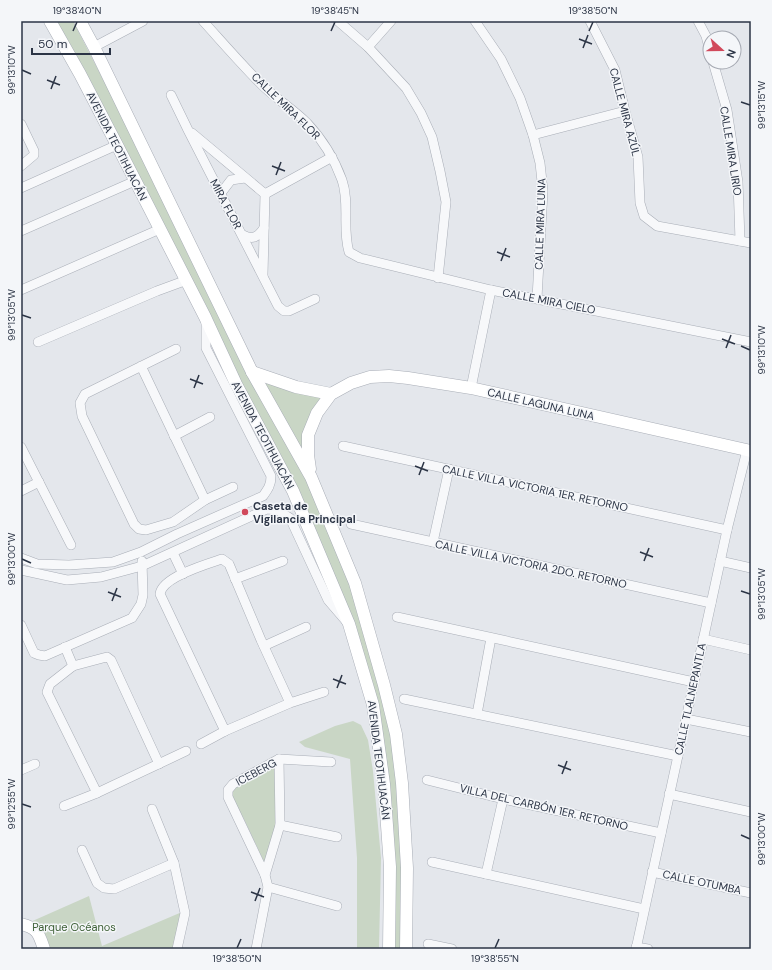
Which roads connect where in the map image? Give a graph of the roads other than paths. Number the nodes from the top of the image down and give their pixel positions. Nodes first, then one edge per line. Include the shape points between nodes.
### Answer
1 (50, 21) edge
2 (80, 21) edge
3 (143, 21) edge
4 (203, 21) edge
5 (338, 21) edge
6 (391, 21) edge
7 (475, 21) edge
8 (590, 21) edge
9 (698, 21) edge
10 (703, 30) edge
11 (94, 47) junction
12 (368, 47) junction
13 (715, 70) edge
14 (171, 95) dead end
15 (625, 111) junction
16 (21, 124) edge
17 (188, 130) junction
18 (533, 135) junction
19 (117, 145) junction
20 (332, 157) junction
21 (21, 166) edge
22 (245, 178) junction
23 (135, 181) junction
24 (21, 188) edge
25 (220, 193) junction
26 (265, 194) junction
27 (264, 228) junction
28 (160, 229) junction
29 (21, 231) edge
30 (243, 235) junction
31 (740, 241) junction
32 (751, 243) edge
33 (349, 252) joint
34 (263, 276) junction
35 (438, 278) junction
36 (186, 280) junction
37 (21, 290) edge
38 (491, 290) junction
39 (537, 298) junction
40 (315, 299) dead end
41 (205, 317) junction
42 (38, 342) dead end
43 (751, 342) edge
44 (176, 349) dead end
45 (141, 366) junction
46 (252, 372) junction
47 (471, 388) junction
48 (331, 394) junction
49 (210, 417) dead end
50 (174, 436) junction
51 (21, 446) edge
52 (343, 446) dead end
53 (749, 450) edge
54 (449, 469) junction
55 (312, 477) junction
56 (39, 482) junction
57 (233, 487) dead end
58 (21, 491) edge
59 (205, 500) junction
60 (173, 522) junction
61 (351, 524) dead end
62 (727, 530) junction
63 (177, 534) junction
64 (433, 542) junction
65 (71, 545) dead end
66 (141, 552) junction
67 (173, 553) junction
68 (21, 558) edge
69 (283, 561) dead end
70 (720, 561) junction
71 (142, 566) junction
72 (751, 568) edge
73 (21, 570) edge
74 (183, 574) junction
75 (235, 579) junction
76 (711, 603) junction
77 (398, 617) dead end
78 (349, 624) junction
79 (21, 625) edge
80 (306, 627) dead end
81 (491, 638) junction
82 (703, 639) junction
83 (264, 646) junction
84 (65, 647) junction
85 (751, 650) edge
86 (73, 666) junction
87 (694, 682) junction
88 (324, 692) dead end
89 (404, 699) dead end
90 (290, 703) junction
91 (477, 714) junction
92 (686, 719) junction
93 (225, 731) junction
94 (751, 732) edge
95 (201, 744) dead end
96 (186, 751) dead end
97 (678, 756) junction
98 (279, 759) junction
99 (331, 762) dead end
100 (35, 764) dead end
101 (159, 764) junction
102 (21, 770) edge
103 (427, 780) dead end
104 (97, 793) junction
105 (669, 794) junction
106 (504, 799) junction
107 (64, 806) dead end
108 (152, 809) dead end
109 (751, 812) edge
110 (280, 825) junction
111 (661, 833) junction
112 (337, 836) dead end
113 (82, 850) dead end
114 (432, 862) dead end
115 (174, 863) junction
116 (652, 872) junction
117 (486, 874) junction
118 (265, 875) junction
119 (268, 887) junction
120 (751, 893) edge
121 (337, 906) dead end
122 (644, 909) junction
123 (21, 924) edge
124 (428, 944) dead end
125 (636, 948) edge
126 (44, 949) edge
127 (178, 949) edge
128 (256, 949) edge
129 (389, 949) edge
130 (406, 949) edge
131 (452, 949) edge
132 (648, 949) edge

1 - 19 main road, AVENIDA TEOTIHUACÁN
2 - 11 main road, AVENIDA TEOTIHUACÁN
3 - 11 street
4 - 20 street, CALLE MIRA FLOR via 261,84 307,123 322,140
5 - 12 street
6 - 12 street
7 - 18 street, CALLE MIRA LUNA via 501,58 520,98
8 - 15 street, CALLE MIRA AZÚL via 615,70
9 - 10 street
11 - 46 main road, AVENIDA TEOTIHUACÁN
12 - 35 street via 406,88 432,137 446,202
13 - 31 street, CALLE MIRA LIRIO via 727,110 738,182
14 - 17 street, MIRA FLOR
15 - 18 street
15 - 31 street, CALLE MIRA AZÚL via 638,157 640,204 644,216 657,226
16 - 21 street via 34,155
17 - 22 street
17 - 25 street, MIRA FLOR
18 - 39 street, CALLE MIRA LUNA via 543,191
19 - 23 main road, AVENIDA TEOTIHUACÁN
19 - 24 street
20 - 26 street
20 - 33 street, CALLE MIRA FLOR via 342,182
22 - 25 street via 230,180
22 - 26 street
23 - 28 main road, AVENIDA TEOTIHUACÁN
23 - 29 street
25 - 30 street, MIRA FLOR
26 - 27 street
27 - 30 street via 254,238
27 - 34 street
28 - 36 main road, AVENIDA TEOTIHUACÁN
28 - 37 street
30 - 34 street, MIRA FLOR
31 - 32 street, CALLE MIRA AZÚL
33 - 35 street, CALLE MIRA CIELO via 360,258
34 - 40 street, MIRA FLOR via 278,306 284,311 290,312
35 - 38 street, CALLE MIRA CIELO
36 - 41 main road, AVENIDA TEOTIHUACÁN
36 - 42 street
38 - 39 street, CALLE MIRA CIELO
38 - 47 street
39 - 43 street, CALLE MIRA CIELO
41 - 63 street via 206,348 271,476 271,483 263,496
41 - 78 main road, AVENIDA TEOTIHUACÁN via 236,384 293,491
44 - 45 street
45 - 50 street
45 - 60 street via 85,394 80,403 82,416 134,524 139,529 146,530
46 - 48 main road via 296,387
46 - 55 main road, AVENIDA TEOTIHUACÁN
47 - 48 main road, CALLE LAGUNA LUNA via 389,376 370,377 351,383
47 - 53 main road, CALLE LAGUNA LUNA
48 - 55 main road, CALLE LAGUNA LUNA via 317,413 308,435
49 - 50 street
50 - 59 street
51 - 56 street
52 - 54 street, CALLE VILLA VICTORIA 1ER. RETORNO
53 - 62 street, CALLE TLALNEPANTLA
54 - 62 street, CALLE VILLA VICTORIA 1ER. RETORNO
54 - 64 street
55 - 130 main road, AVENIDA TEOTIHUACÁN via 355,583 396,734 407,868
56 - 58 street
56 - 65 street
57 - 59 street
59 - 60 street
60 - 63 street
61 - 64 street, CALLE VILLA VICTORIA 2DO. RETORNO
62 - 70 street, CALLE TLALNEPANTLA
63 - 66 street
64 - 76 street, CALLE VILLA VICTORIA 2DO. RETORNO
66 - 68 street via 113,562 69,565 37,564
66 - 71 street
67 - 71 street
67 - 74 street
67 - 78 street via 268,509 277,510 290,518 328,600
69 - 75 street
70 - 72 street
70 - 76 street, CALLE TLALNEPANTLA
71 - 73 street via 101,577 67,580
71 - 84 street via 143,596 132,618
74 - 75 street via 222,559 229,564
74 - 93 street via 163,586 160,594
75 - 83 street
76 - 82 street, CALLE TLALNEPANTLA
77 - 81 street
78 - 129 main road, AVENIDA TEOTIHUACÁN via 373,705 384,784 390,867
79 - 84 street via 34,653 45,656
80 - 83 street
81 - 87 street
81 - 91 street
82 - 85 street
82 - 87 street, CALLE TLALNEPANTLA
83 - 90 street
84 - 86 street
86 - 101 street via 107,657 110,660
86 - 104 street via 50,684 47,692
87 - 92 street, CALLE TLALNEPANTLA
88 - 90 street
89 - 91 street
90 - 93 street
91 - 97 street
92 - 94 street
92 - 97 street, CALLE TLALNEPANTLA
93 - 95 street
96 - 101 street
97 - 105 street, CALLE TLALNEPANTLA
98 - 99 street, ICEBERG
98 - 110 street
98 - 118 street, ICEBERG via 233,784 228,790 228,797
100 - 102 street
101 - 104 street
103 - 106 street, VILLA DEL CARBÓN 1ER. RETORNO
104 - 107 street
105 - 109 street
105 - 111 street, CALLE TLALNEPANTLA
106 - 111 street, VILLA DEL CARBÓN 1ER. RETORNO
106 - 117 street
108 - 115 street
110 - 112 street
110 - 118 street
111 - 116 street, CALLE TLALNEPANTLA
113 - 115 street via 97,883 104,888 114,889
114 - 117 street
115 - 127 street via 185,913
116 - 120 street, CALLE OTUMBA
116 - 122 street, CALLE TLALNEPANTLA
117 - 122 street
118 - 119 street
119 - 121 street
119 - 128 street
122 - 125 street, CALLE TLALNEPANTLA
123 - 126 main road via 31,927 39,935
124 - 131 street
125 - 132 street

